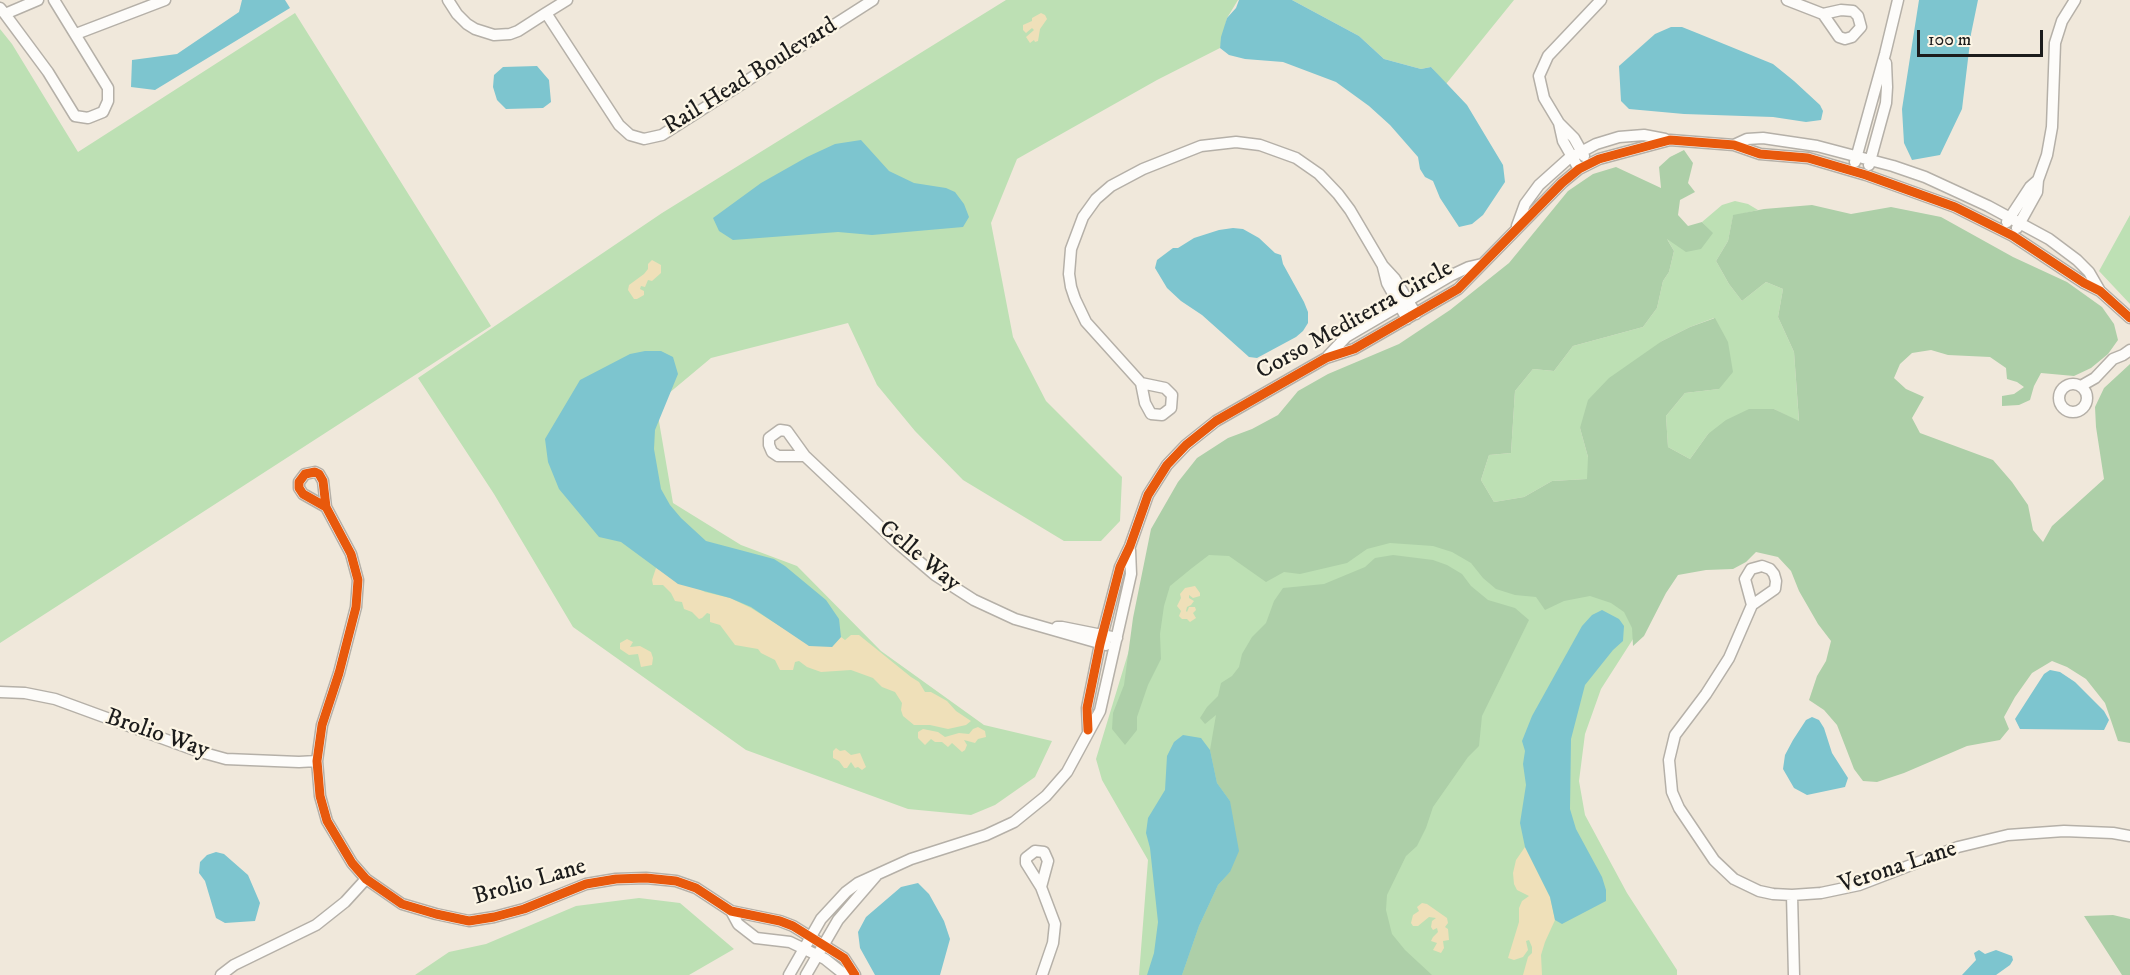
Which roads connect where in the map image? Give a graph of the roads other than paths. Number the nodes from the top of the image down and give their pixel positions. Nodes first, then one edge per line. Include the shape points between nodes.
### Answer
1 (38, 0) edge
2 (54, 0) edge
3 (165, 0) edge
4 (448, 0) edge
5 (567, 0) edge
6 (873, 0) edge
7 (1601, 0) edge
8 (1787, 0) edge
9 (1898, 0) edge
10 (2075, 0) edge
11 (3, 11) edge
12 (546, 13) junction
13 (1823, 15) dead end
14 (76, 34) junction
15 (1886, 54) junction
16 (1670, 140) junction
17 (1734, 144) junction
18 (1577, 154) junction
19 (1856, 156) junction
20 (1870, 160) junction
21 (1584, 166) junction
22 (1852, 171) junction
23 (1866, 175) junction
24 (2038, 180) junction
25 (2010, 217) junction
26 (2020, 222) junction
27 (1516, 229) junction
28 (2002, 230) junction
29 (2013, 236) junction
30 (1482, 264) junction
31 (2100, 291) junction
32 (1404, 303) junction
33 (1411, 316) junction
34 (2130, 318) edge
35 (2126, 352) edge
36 (1326, 358) junction
37 (1141, 383) dead end
38 (2081, 386) junction
39 (2087, 396) junction
40 (806, 456) dead end
41 (326, 507) dead end
42 (1130, 546) junction
43 (1752, 605) dead end
44 (1101, 639) junction
45 (1116, 643) junction
46 (0, 692) edge
47 (1088, 730) junction
48 (317, 760) junction
49 (2130, 836) edge
50 (878, 873) junction
51 (366, 879) junction
52 (1041, 887) dead end
53 (1792, 895) junction
54 (731, 911) junction
55 (810, 936) junction
56 (824, 944) junction
57 (804, 949) junction
58 (817, 956) junction
59 (222, 975) edge
60 (789, 975) edge
61 (806, 975) edge
62 (845, 975) edge
63 (855, 975) edge
64 (1042, 975) edge
65 (1794, 975) edge

1 - 11 street
2 - 14 street
3 - 14 street
4 - 12 street via 467,24 494,34 518,31
5 - 12 street
6 - 12 street, Rail Head Boulevard via 662,135 644,139 630,135 619,125
7 - 18 street via 1548,56 1540,70 1541,91 1559,123 1562,137
8 - 13 street
9 - 15 street
10 - 24 street via 2062,21 2055,44 2050,142
11 - 14 street via 75,116 88,118 103,112 108,88
15 - 19 street
15 - 20 street via 1886,103
16 - 17 street, Corso Mediterra Circle
16 - 18 street via 1627,135
16 - 21 street, Corso Mediterra Circle via 1612,154
17 - 19 street, Corso Mediterra Circle via 1763,138
17 - 22 street, Corso Mediterra Circle via 1760,154 1808,158
18 - 21 street
18 - 27 street via 1539,185 1525,204
19 - 20 street, Corso Mediterra Circle
19 - 22 street
20 - 23 street
20 - 25 street, Corso Mediterra Circle via 1924,177
21 - 27 street, Corso Mediterra Circle
22 - 23 street, Corso Mediterra Circle
23 - 28 street, Corso Mediterra Circle via 1955,207
24 - 25 street
24 - 26 street via 2037,192
25 - 26 street, Corso Mediterra Circle
25 - 28 street
26 - 29 street
26 - 31 street, Corso Mediterra Circle via 2077,260 2090,272
27 - 30 street, Corso Mediterra Circle
28 - 29 street, Corso Mediterra Circle
29 - 31 street, Corso Mediterra Circle
30 - 32 street, Corso Mediterra Circle via 1452,275
30 - 33 street, Corso Mediterra Circle via 1458,289
31 - 34 street, Corso Mediterra Circle
32 - 33 street
32 - 36 street, Corso Mediterra Circle via 1346,337
32 - 37 street via 1387,283 1383,266 1350,210 1329,183 1307,165 1272,148 1236,142 1191,149 1130,174 1104,191 1083,217 1071,249 1069,274 1086,322
33 - 36 street, Corso Mediterra Circle via 1354,350
35 - 38 street
35 - 39 street
36 - 42 street, Corso Mediterra Circle via 1216,421 1186,445 1167,465 1148,495
38 - 39 street
38 - 39 street via 2071,384 2064,388 2059,396 2062,407 2080,411 2087,404
40 - 44 street, Celle Way via 894,540 935,575 974,600 1015,619
41 - 48 street, Brolio Lane via 351,554 358,580 356,607 322,725
42 - 44 street, Corso Mediterra Circle via 1120,567
42 - 45 street, Corso Mediterra Circle via 1131,574
43 - 53 street, Verona Lane via 1729,658 1676,735 1669,777 1679,807 1722,869 1759,891
44 - 45 street, Celle Way
44 - 47 street, Corso Mediterra Circle via 1087,708
45 - 47 street, Corso Mediterra Circle via 1100,711
46 - 48 street, Brolio Way via 55,699 226,759
47 - 50 street, Corso Mediterra Circle via 1067,772 1046,796 1014,822
48 - 51 street, Brolio Lane via 327,821
49 - 53 street, Verona Lane via 2052,831 2008,835 1958,847 1859,885
50 - 55 street, Corso Mediterra Circle via 846,891
50 - 56 street, Corso Mediterra Circle via 838,920
51 - 54 street, Brolio Lane via 402,904 469,921 524,909 586,884 616,879 676,881 696,888
51 - 59 street via 316,925 234,965
52 - 64 street via 1054,924 1053,943
53 - 65 street
54 - 55 street, Brolio Lane via 780,921
54 - 57 street, Brolio Lane via 738,924 756,938 783,940
55 - 56 street, Brolio Lane
55 - 57 street, Corso Mediterra Circle
56 - 58 street, Corso Mediterra Circle
56 - 63 street, Brolio Lane via 844,958
57 - 58 street, Brolio Lane
57 - 60 street, Corso Mediterra Circle
58 - 61 street, Corso Mediterra Circle
58 - 62 street, Brolio Lane

